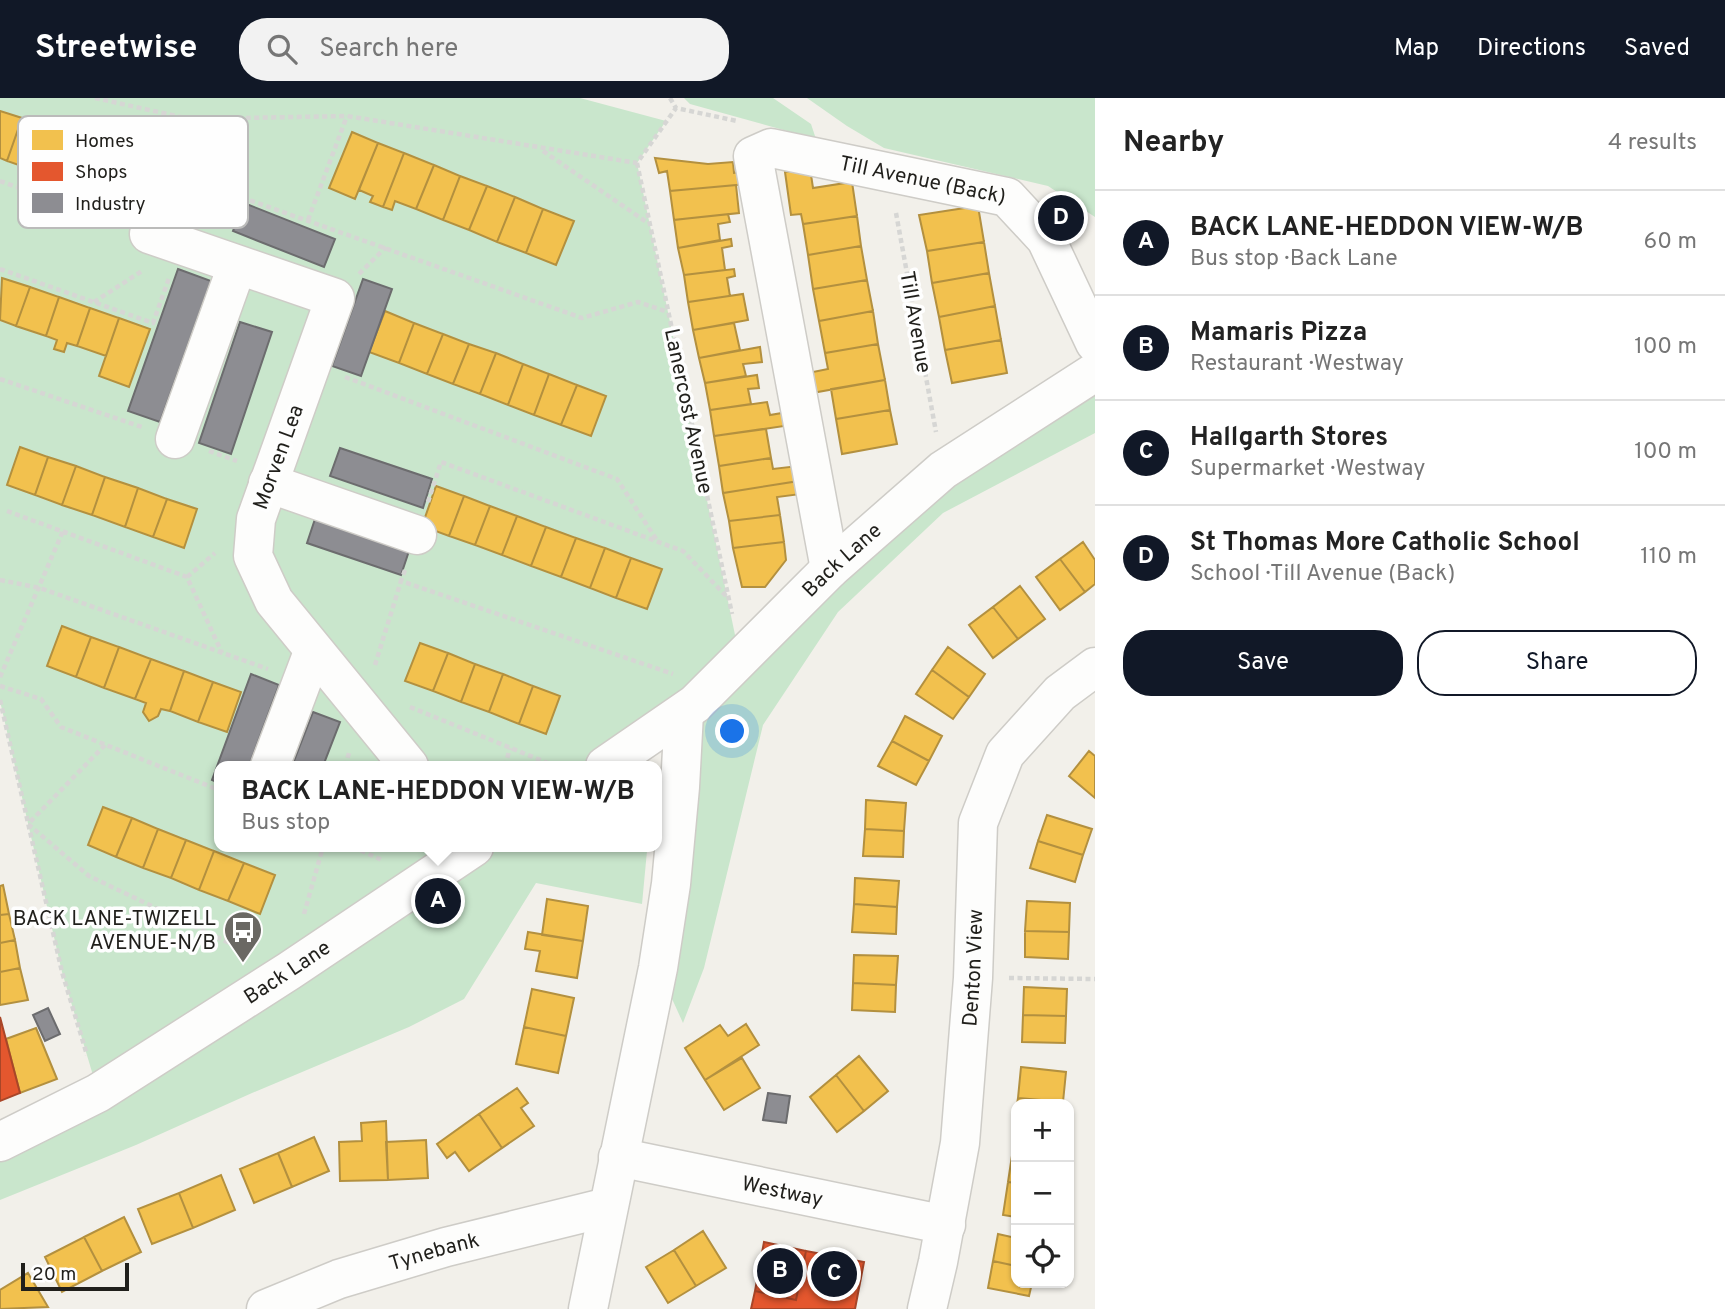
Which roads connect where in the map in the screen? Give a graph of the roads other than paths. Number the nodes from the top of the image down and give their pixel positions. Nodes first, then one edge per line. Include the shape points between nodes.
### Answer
1 (165, 240) road end
2 (237, 266) junction
3 (1095, 342) edge
4 (1095, 372) edge
5 (175, 439) road end
6 (270, 478) junction
7 (417, 535) road end
8 (831, 569) junction
9 (308, 667) junction
10 (1095, 667) edge
11 (684, 713) junction
12 (272, 761) edge
13 (405, 761) edge
14 (612, 761) edge
15 (467, 852) edge
16 (0, 1142) edge
17 (618, 1157) junction
18 (608, 1207) junction
19 (946, 1225) junction
20 (266, 1309) edge
21 (588, 1309) edge
22 (927, 1309) edge

1 - 2 street, Morven Lea
2 - 5 street
2 - 6 street, Morven Lea via 335,298
3 - 8 street, Till Avenue (Back) via 1046,239 1007,197 771,148 747,139
4 - 8 street, Back Lane via 943,470
6 - 7 street
6 - 9 street, Morven Lea via 256,519 253,556
8 - 11 street, Back Lane
9 - 12 street
9 - 13 street, Morven Lea via 362,707
10 - 19 street, Denton View via 1060,693 1004,754 978,823 974,978 960,1143
11 - 14 street, Back Lane
11 - 17 street via 671,884
15 - 16 street, Back Lane via 98,1093
17 - 18 street
17 - 19 street, Westway
18 - 20 street, Tynebank via 446,1247 339,1279
18 - 21 street
19 - 22 street, Denton View

